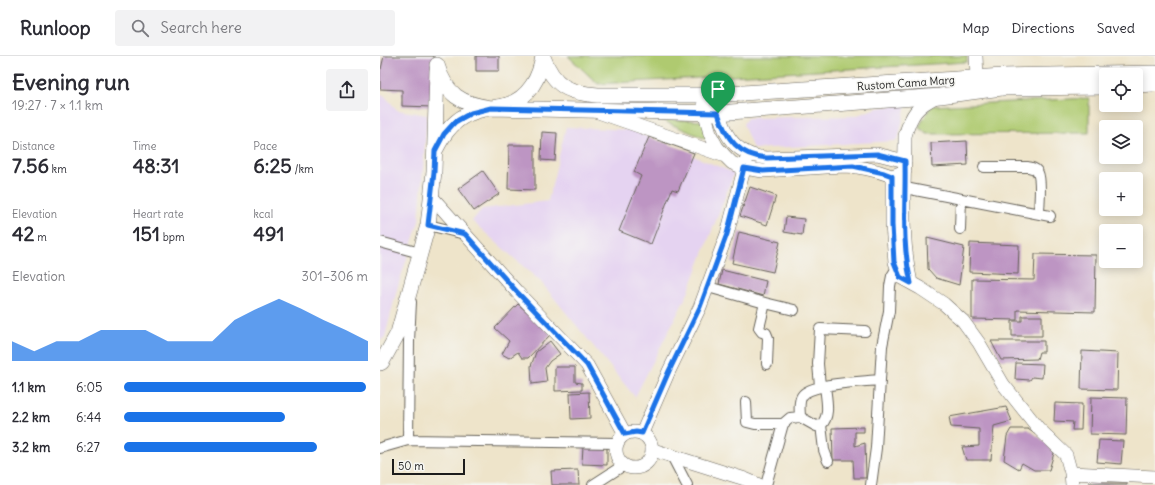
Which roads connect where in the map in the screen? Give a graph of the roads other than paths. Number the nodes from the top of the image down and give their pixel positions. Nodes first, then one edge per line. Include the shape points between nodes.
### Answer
1 (543, 56) edge
2 (976, 56) edge
3 (437, 60) edge
4 (1155, 73) edge
5 (1143, 75) edge
6 (977, 78) junction
7 (1099, 83) edge
8 (1099, 83) edge
9 (1155, 84) edge
10 (1143, 85) edge
11 (709, 95) junction
12 (940, 96) junction
13 (491, 108) junction
14 (594, 111) junction
15 (712, 113) junction
16 (435, 151) junction
17 (748, 154) junction
18 (725, 156) junction
19 (905, 166) junction
20 (984, 167) dead end
21 (744, 168) junction
22 (892, 176) junction
23 (905, 188) junction
24 (431, 196) junction
25 (961, 200) junction
26 (1038, 214) junction
27 (1050, 216) dead end
28 (428, 225) junction
29 (960, 229) dead end
30 (465, 234) junction
31 (380, 242) edge
32 (420, 253) junction
33 (897, 268) junction
34 (413, 281) junction
35 (911, 283) junction
36 (708, 287) junction
37 (765, 303) junction
38 (794, 310) dead end
39 (866, 330) dead end
40 (380, 363) edge
41 (767, 364) dead end
42 (879, 380) junction
43 (823, 386) junction
44 (746, 402) dead end
45 (800, 418) junction
46 (783, 424) junction
47 (821, 426) junction
48 (642, 433) junction
49 (621, 439) junction
50 (408, 440) junction
51 (380, 448) edge
52 (653, 450) junction
53 (672, 456) junction
54 (828, 461) dead end
55 (624, 465) junction
56 (1155, 477) edge
57 (1071, 479) edge
58 (593, 485) edge
59 (687, 485) edge
60 (759, 485) edge
61 (766, 485) edge
62 (871, 485) edge

1 - 11 main road, Rustom Cama Marg via 547,69 555,80 568,89 583,94
1 - 13 main road, Rustom Cama Marg via 537,80 524,95 508,105
2 - 6 street
3 - 13 main road, Rustom Cama Marg via 440,75 457,97 473,105
3 - 16 main road
4 - 5 main road
6 - 7 main road, Rustom Cama Marg via 1003,76
6 - 11 main road, Rustom Cama Marg
8 - 12 main road, Rustom Cama Marg via 1002,88
9 - 10 main road
11 - 15 street
12 - 15 main road, Rustom Cama Marg
12 - 19 street via 925,102 909,122 905,136
13 - 14 main road, Rustom Cama Marg
13 - 16 main road via 471,113 455,122 444,134
14 - 15 main road, Rustom Cama Marg
14 - 18 street
15 - 17 street via 721,122 736,147
15 - 18 street via 710,134
16 - 24 main road
17 - 19 street via 767,158 877,154
17 - 21 street
18 - 21 street via 732,163
19 - 22 street
19 - 23 street
20 - 26 street via 1034,168 1039,174 1040,183
21 - 22 street via 763,171 853,166
21 - 36 street via 727,234
22 - 33 street via 894,262
23 - 25 street
23 - 35 street via 904,241
24 - 28 main road
24 - 30 street
25 - 26 street
25 - 29 street
26 - 27 street
28 - 30 street
28 - 32 main road
30 - 49 street via 587,365
31 - 32 street
32 - 34 main road
33 - 35 street via 900,277
33 - 42 street via 890,286
34 - 40 main road via 398,333
34 - 50 street via 409,342
35 - 57 street via 944,304 963,321 1003,384 1039,429 1066,455
36 - 37 street
36 - 48 street
37 - 38 street
37 - 41 street via 759,328 768,338
39 - 43 street via 820,329 818,364
42 - 43 street
42 - 62 street via 876,448
43 - 45 street via 807,391 802,396 799,401
43 - 47 street via 827,408 825,422
44 - 46 street via 748,422
45 - 46 street via 790,418
45 - 47 street
46 - 61 street
47 - 54 street
48 - 49 street via 636,432
48 - 52 street via 651,441
49 - 50 street
49 - 55 street via 616,449
50 - 51 street
52 - 53 street
52 - 55 street via 651,458 642,466 636,468
53 - 59 street
53 - 60 street
55 - 58 street
56 - 57 street

